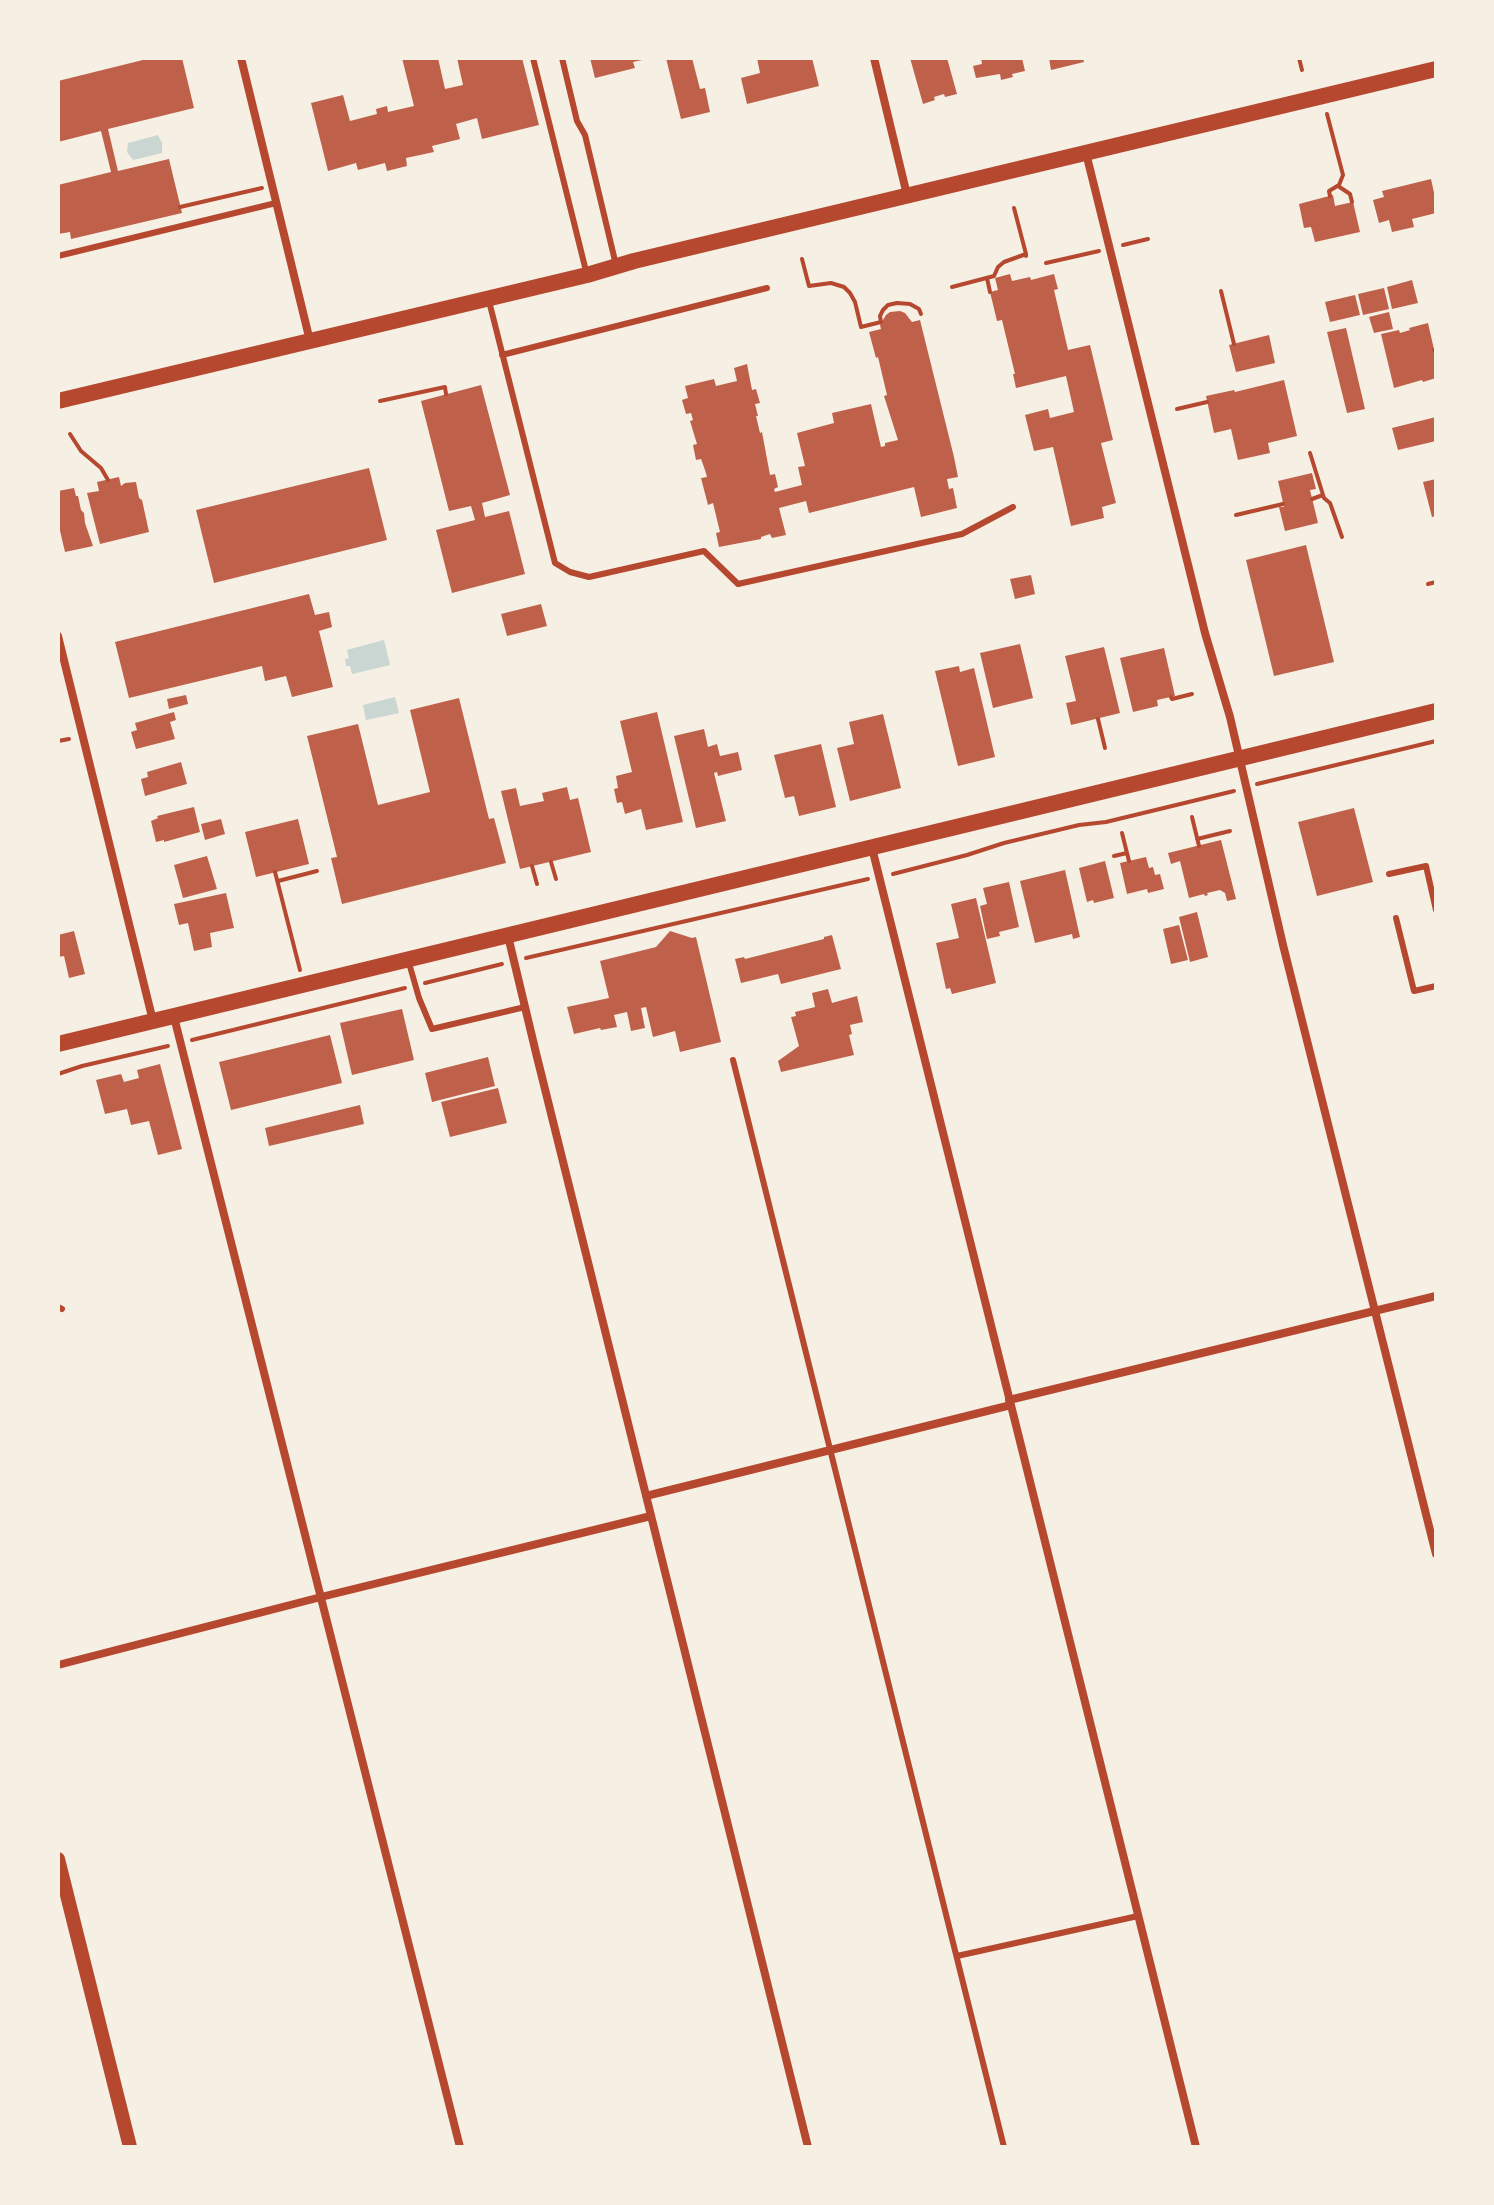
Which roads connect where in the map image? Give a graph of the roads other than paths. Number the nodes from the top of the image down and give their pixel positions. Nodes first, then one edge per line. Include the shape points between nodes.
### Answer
1 (241, 58) edge
2 (533, 58) edge
3 (562, 58) edge
4 (874, 58) edge
5 (1436, 69) edge
6 (1086, 152) junction
7 (907, 195) junction
8 (276, 203) junction
9 (58, 256) edge
10 (616, 265) junction
11 (587, 275) junction
12 (767, 288) dead end
13 (488, 298) junction
14 (310, 341) junction
15 (502, 355) junction
16 (58, 401) edge
17 (1013, 507) dead end
18 (58, 636) edge
19 (1436, 711) edge
20 (1241, 759) junction
21 (872, 848) junction
22 (1389, 874) dead end
23 (1436, 910) edge
24 (1396, 918) dead end
25 (508, 935) junction
26 (407, 959) junction
27 (1436, 986) edge
28 (525, 1007) junction
29 (174, 1016) junction
30 (153, 1021) junction
31 (58, 1044) edge
32 (733, 1060) dead end
33 (1436, 1296) edge
34 (1375, 1311) junction
35 (1010, 1402) junction
36 (831, 1450) junction
37 (646, 1496) junction
38 (651, 1516) junction
39 (1436, 1554) edge
40 (321, 1597) junction
41 (58, 1665) edge
42 (58, 1859) edge
43 (1138, 1916) junction
44 (957, 1956) junction
45 (130, 2147) edge
46 (460, 2147) edge
47 (808, 2147) edge
48 (1004, 2147) edge
49 (1196, 2147) edge

1 - 8 street
2 - 11 lane
3 - 10 lane
4 - 7 street
5 - 6 main road
6 - 7 main road
6 - 20 street
7 - 10 main road
8 - 9 lane
8 - 14 street
10 - 11 main road
11 - 13 main road
12 - 15 lane
13 - 14 main road
13 - 15 lane
14 - 16 main road
15 - 17 lane via 555,563 570,572 589,577 704,551 738,584 962,534
18 - 30 street
19 - 20 main road
20 - 21 main road
20 - 34 street
21 - 25 main road
21 - 35 street
22 - 23 lane via 1426,866
24 - 27 lane via 1414,991
25 - 26 main road
25 - 28 street
26 - 28 lane via 432,1029
26 - 29 main road
28 - 37 street
29 - 30 main road
29 - 40 street
30 - 31 main road
32 - 36 lane
33 - 34 street
34 - 35 street
34 - 39 street
35 - 36 street
35 - 43 street
36 - 37 street
36 - 44 lane
37 - 38 street
38 - 40 street
38 - 47 street
40 - 41 street
40 - 46 street
42 - 45 street
43 - 44 lane
43 - 49 street
44 - 48 lane

